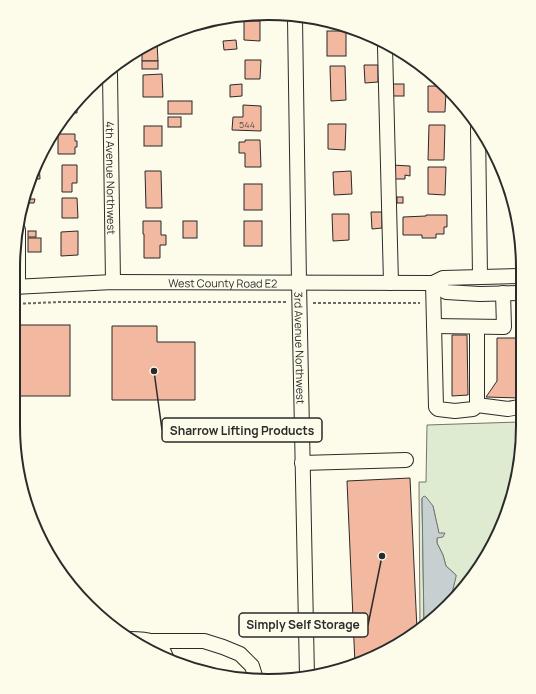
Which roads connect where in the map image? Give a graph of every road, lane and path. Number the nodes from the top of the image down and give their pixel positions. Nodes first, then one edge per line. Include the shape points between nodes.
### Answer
1 (295, 22) edge
2 (386, 50) edge
3 (110, 77) edge
4 (478, 136) edge
5 (480, 276) junction
6 (516, 276) edge
7 (113, 282) junction
8 (298, 283) junction
9 (391, 283) junction
10 (432, 283) junction
11 (20, 287) edge
12 (503, 293) junction
13 (516, 293) edge
14 (299, 303) junction
15 (433, 303) junction
16 (20, 304) edge
17 (434, 326) junction
18 (476, 327) junction
19 (477, 405) junction
20 (516, 408) edge
21 (406, 460) dead end
22 (302, 463) junction
23 (141, 639) edge
24 (153, 641) junction
25 (162, 650) edge
26 (307, 671) edge
27 (254, 673) edge

1 - 8 street, 3rd Avenue Northwest
2 - 9 street
3 - 7 street, 4th Avenue Northwest
4 - 5 street
5 - 6 street, West County Road E2
5 - 10 street, West County Road E2 via 443,278
7 - 8 street, West County Road E2
7 - 11 street, West County Road E2
8 - 9 street, West County Road E2
8 - 14 street, 3rd Avenue Northwest
9 - 10 street, West County Road E2
10 - 12 street, West County Road E2 via 446,292
10 - 15 street
12 - 13 street, West County Road E2
12 - 18 street via 504,327
14 - 15 path
14 - 16 path
14 - 22 street, 3rd Avenue Northwest
15 - 17 street
17 - 18 street
17 - 19 street via 436,407 454,411 473,409
18 - 19 street
19 - 20 street
21 - 22 street
22 - 26 street, 3rd Avenue Northwest
23 - 24 street
24 - 25 street
24 - 27 street via 204,641 223,647 240,654 252,666

